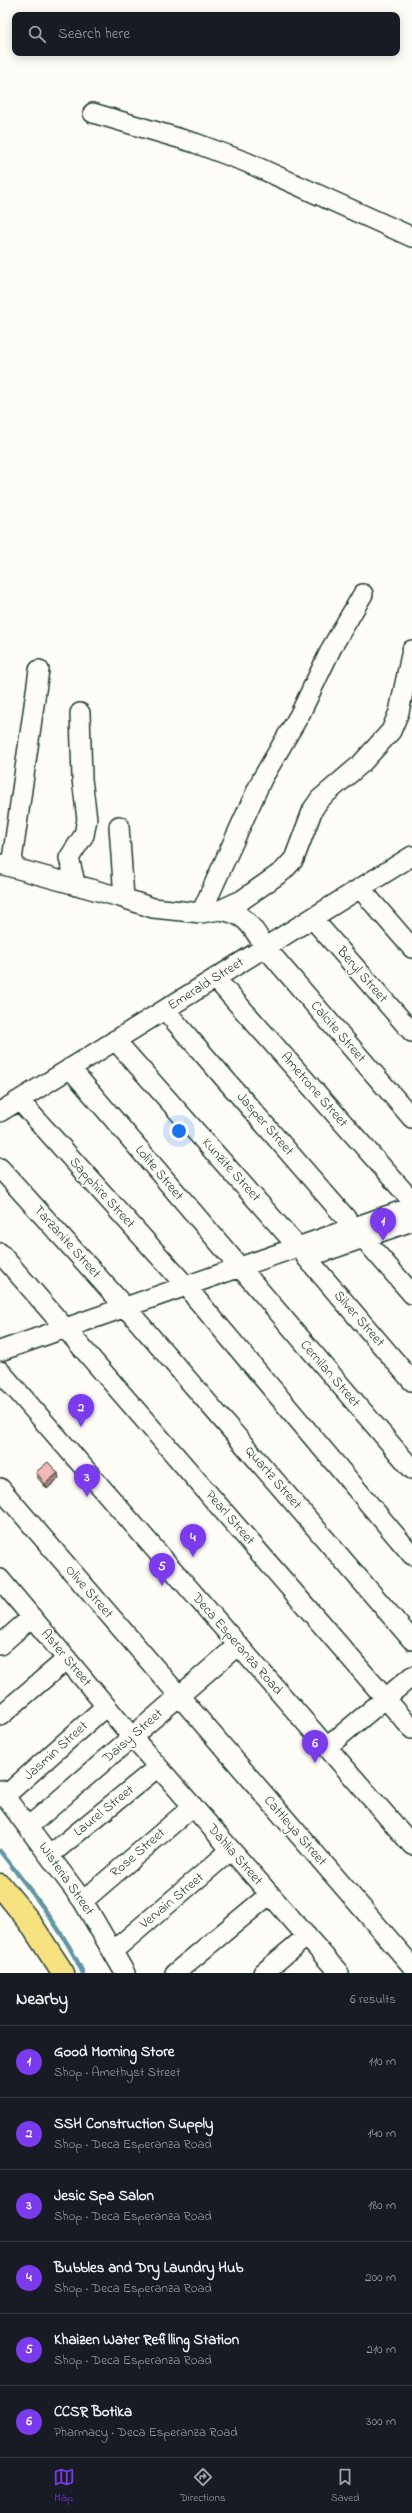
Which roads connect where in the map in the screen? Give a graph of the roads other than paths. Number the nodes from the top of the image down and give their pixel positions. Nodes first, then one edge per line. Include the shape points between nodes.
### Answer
1 (93, 113) dead end
2 (412, 237) edge
3 (363, 594) dead end
4 (412, 650) edge
5 (39, 670) dead end
6 (80, 713) dead end
7 (119, 826) dead end
8 (412, 856) edge
9 (6, 865) edge
10 (76, 886) junction
11 (360, 888) junction
12 (124, 898) junction
13 (220, 910) junction
14 (201, 913) junction
15 (312, 918) junction
16 (265, 947) junction
17 (412, 948) edge
18 (215, 978) junction
19 (164, 1010) junction
20 (412, 1032) edge
21 (115, 1040) junction
22 (70, 1068) junction
23 (19, 1100) junction
24 (0, 1112) edge
25 (412, 1118) edge
26 (0, 1168) edge
27 (412, 1202) edge
28 (412, 1207) edge
29 (412, 1221) edge
30 (360, 1232) junction
31 (302, 1252) junction
32 (0, 1253) edge
33 (243, 1273) junction
34 (190, 1291) junction
35 (412, 1294) edge
36 (129, 1312) junction
37 (70, 1332) junction
38 (0, 1351) edge
39 (0, 1363) edge
40 (0, 1371) edge
41 (412, 1381) edge
42 (412, 1469) edge
43 (0, 1488) edge
44 (412, 1555) edge
45 (0, 1578) edge
46 (32, 1617) junction
47 (412, 1640) edge
48 (0, 1645) edge
49 (238, 1645) junction
50 (67, 1659) junction
51 (412, 1676) edge
52 (179, 1696) junction
53 (386, 1698) junction
54 (106, 1706) junction
55 (0, 1716) edge
56 (412, 1729) edge
57 (132, 1737) junction
58 (327, 1747) junction
59 (158, 1767) junction
60 (2, 1793) edge
61 (193, 1806) junction
62 (28, 1827) junction
63 (412, 1845) edge
64 (232, 1850) junction
65 (50, 1855) junction
66 (0, 1885) edge
67 (270, 1894) junction
68 (83, 1900) junction
69 (307, 1936) junction
70 (113, 1951) junction
71 (412, 1966) edge
72 (63, 1973) edge
73 (125, 1973) edge
74 (175, 1973) edge
75 (263, 1973) edge
76 (339, 1973) edge

1 - 2 street via 195,143 246,162
3 - 14 street via 332,647 300,714 262,779
4 - 13 street via 399,712 391,731 361,764 320,799 313,809 294,859 283,871 242,900
5 - 9 street
6 - 10 street via 82,779 87,819 84,835 69,858
7 - 12 street
8 - 11 street, Emerald Street
9 - 10 street
10 - 12 street
11 - 15 street, Emerald Street
11 - 17 street
12 - 14 street via 153,908
13 - 14 street
13 - 16 street, Calcite Street via 241,915
15 - 16 street, Emerald Street
15 - 20 street, Beryl Street
16 - 18 street, Emerald Street
16 - 25 street, Calcite Street
18 - 19 street, Emerald Street
18 - 27 street, Ametrone Street
19 - 21 street, Emerald Street
19 - 30 street, Jasper Street
21 - 22 street, Emerald Street
21 - 31 street, Kunzite Street
22 - 23 street, Emerald Street
22 - 33 street, Lolite Street
23 - 24 street, Emerald Street
23 - 34 street, Sapphire Street
26 - 36 street, Tarzanite Street
28 - 30 street
29 - 30 street
30 - 31 street
30 - 35 street, Jasper Street
31 - 33 street
31 - 41 street, Silver Street
32 - 37 street, Pearl Street
33 - 34 street
33 - 42 street, Cernilan Street
34 - 36 street
34 - 44 street, Sapphire Street
36 - 37 street
36 - 47 street, Quartz Street
37 - 38 street
37 - 39 street
37 - 53 street, Pearl Street
40 - 49 street, Deca Esperanza Road
43 - 52 street, Olive Street
45 - 46 street, Aster Street
46 - 48 street
46 - 50 street, Aster Street
49 - 52 street, Daisy Street
49 - 58 street, Deca Esperanza Road
50 - 54 street, Aster Street
50 - 55 street
51 - 53 street
52 - 57 street, Daisy Street
52 - 71 street, Cattleya Street
53 - 56 street, Pearl Street
53 - 58 street
54 - 57 street, Aster Street
54 - 60 street, Jasmin Street
57 - 59 street, Dahlia Street
57 - 62 street, Daisy Street
58 - 63 street, Deca Esperanza Road
59 - 61 street, Dahlia Street
59 - 65 street, Laurel Street
60 - 62 street, Wisteria Street
61 - 64 street, Dahlia Street
61 - 68 street, Rose Street
62 - 65 street, Wisteria Street
64 - 67 street, Dahlia Street
64 - 70 street, Vervain Street
65 - 68 street, Wisteria Street
66 - 72 main road via 29,1921
67 - 69 street, Dahlia Street
67 - 74 street
68 - 70 street, Wisteria Street
69 - 75 street
69 - 76 street, Dahlia Street
70 - 73 street, Wisteria Street

